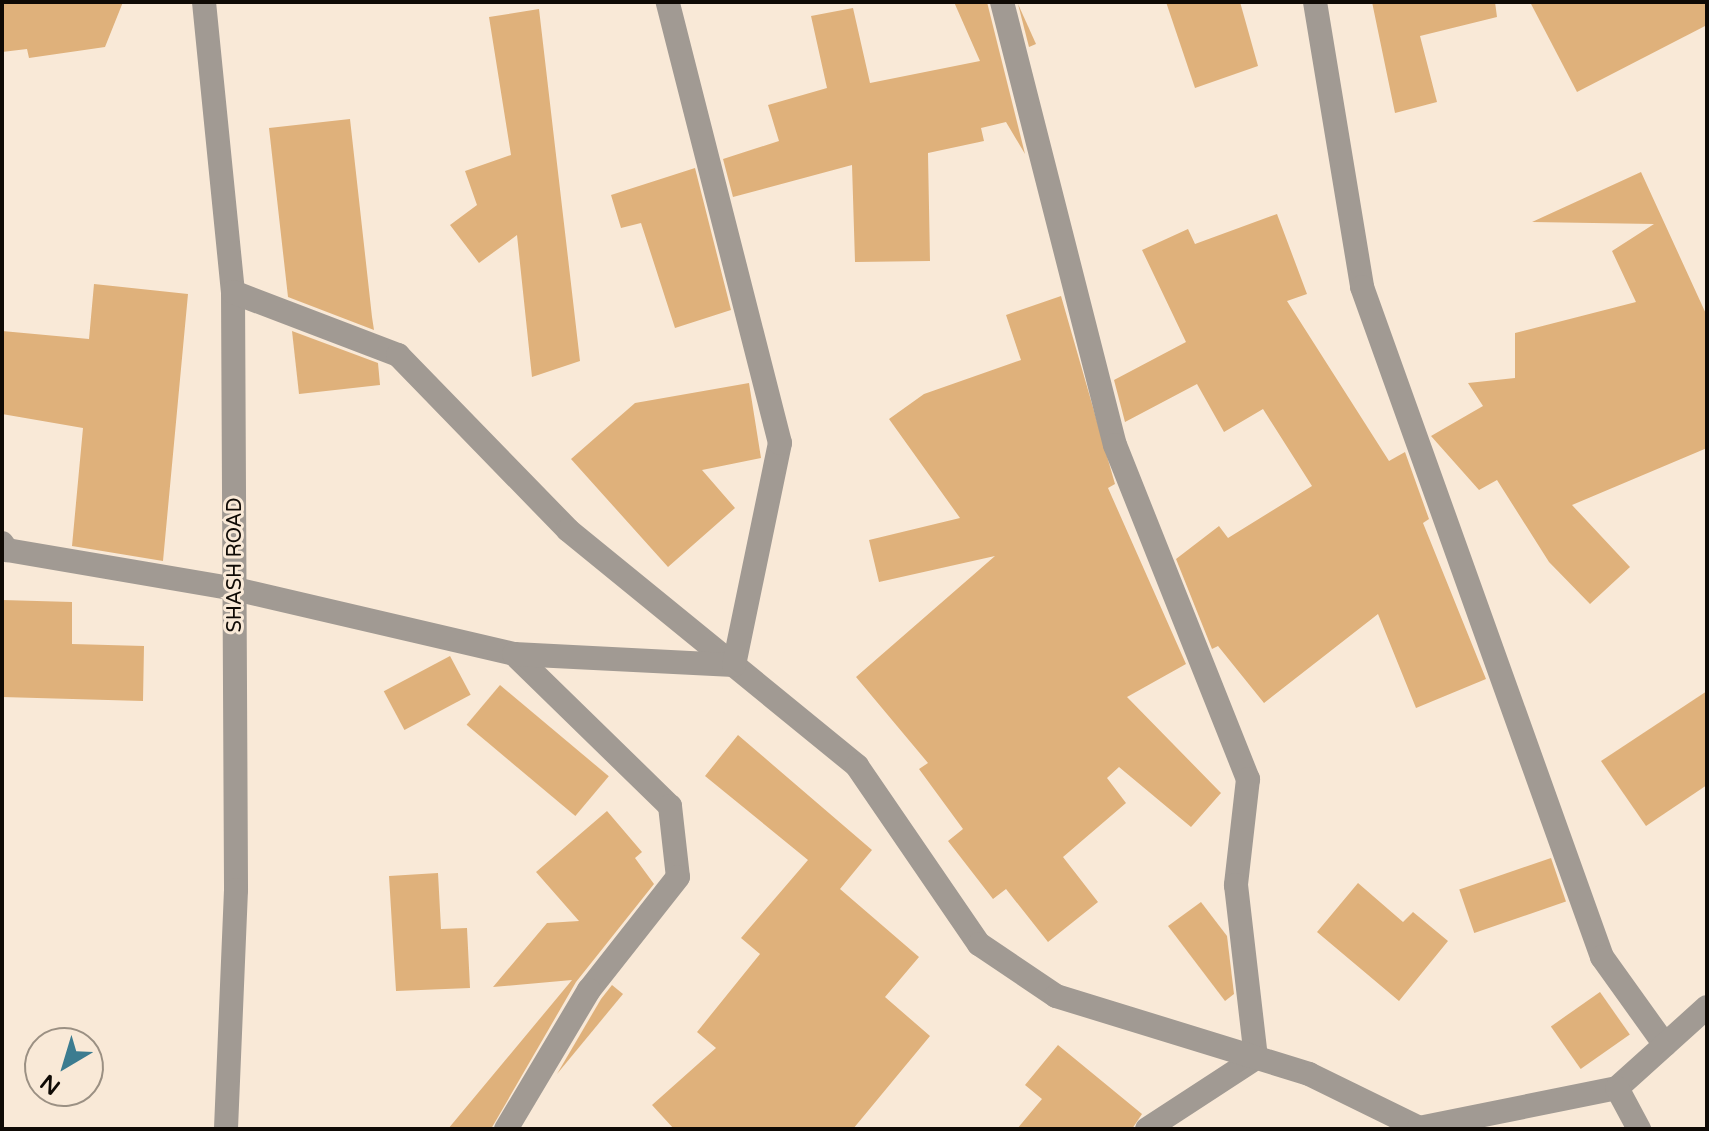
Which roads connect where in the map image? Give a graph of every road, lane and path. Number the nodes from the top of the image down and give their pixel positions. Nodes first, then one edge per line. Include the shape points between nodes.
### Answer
1 (204, 2) edge
2 (668, 2) edge
3 (1002, 2) edge
4 (1315, 2) edge
5 (233, 292) junction
6 (2, 543) edge
7 (235, 589) junction
8 (514, 654) junction
9 (734, 665) junction
10 (1707, 1007) edge
11 (1665, 1045) junction
12 (1256, 1058) junction
13 (1617, 1088) junction
14 (226, 1129) edge
15 (506, 1129) edge
16 (1147, 1129) edge
17 (1639, 1129) edge

1 - 5 street, SHASH ROAD
2 - 9 street via 780,443
3 - 12 street via 1115,445 1248,779 1236,885
4 - 11 street via 1362,287 1602,957
5 - 7 street, SHASH ROAD
5 - 9 street via 398,355 568,530
6 - 7 street via 7,550
7 - 8 street
7 - 14 street, SHASH ROAD via 236,890
8 - 9 street
8 - 15 street via 670,806 678,877 589,990
9 - 12 street via 857,766 979,944 1056,996
10 - 11 street
11 - 13 street
12 - 13 street via 1309,1074 1419,1128
12 - 16 street
13 - 17 street

